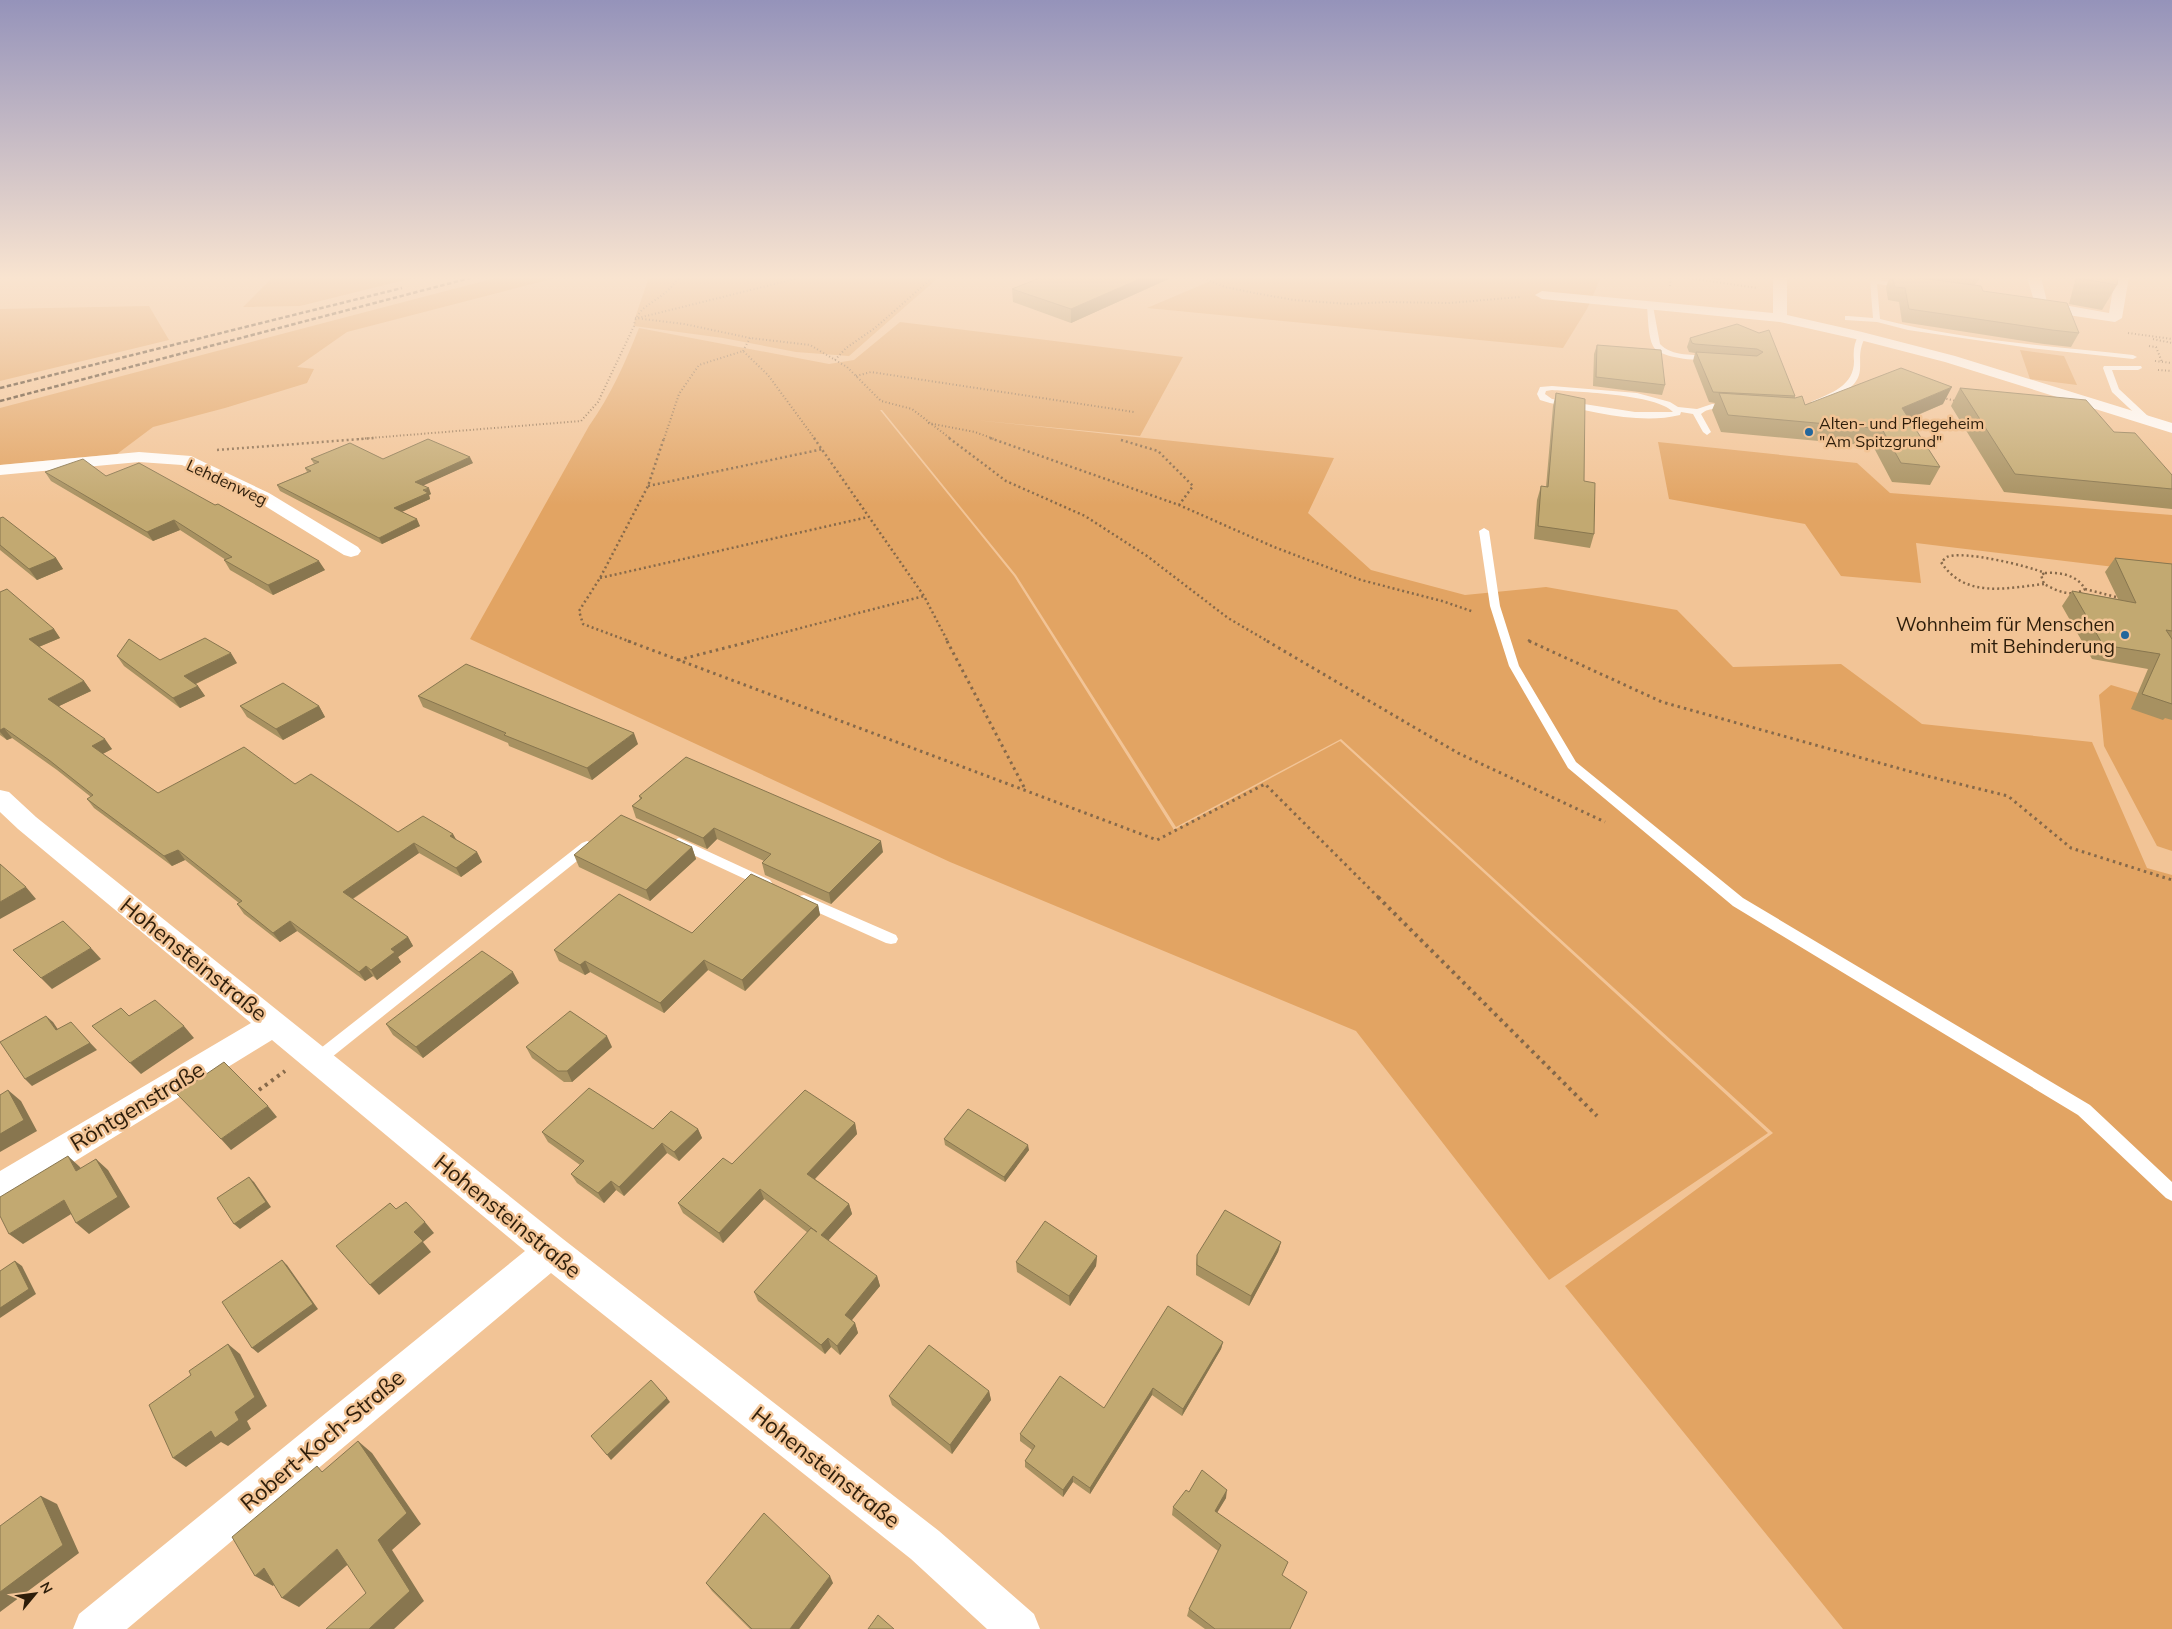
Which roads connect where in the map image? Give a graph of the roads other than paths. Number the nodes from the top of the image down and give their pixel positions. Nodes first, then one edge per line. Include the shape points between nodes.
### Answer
1 (1670, 353) edge
2 (1857, 353) edge
3 (1927, 353) edge
4 (2099, 353) edge
5 (2133, 357) dead end
6 (1717, 358) edge
7 (2138, 368) dead end
8 (1806, 407) edge
9 (1738, 408) edge
10 (1676, 409) junction
11 (1698, 412) junction
12 (2147, 420) junction
13 (2172, 428) edge
14 (1707, 432) dead end
15 (0, 470) edge
16 (1484, 531) dead end
17 (351, 551) dead end
18 (0, 798) edge
19 (599, 837) edge
20 (666, 838) edge
21 (774, 886) edge
22 (792, 894) edge
23 (890, 939) dead end
24 (274, 1024) junction
25 (317, 1060) junction
26 (0, 1189) edge
27 (2172, 1193) edge
28 (551, 1251) junction
29 (94, 1629) edge
30 (1019, 1629) edge

1 - 6 lane
2 - 8 lane via 1853,379 1843,389
3 - 12 street
4 - 5 lane
7 - 12 lane via 2107,368 2115,390
9 - 11 lane via 1707,406
10 - 10 lane via 1677,414 1672,416 1651,416 1550,401 1541,394 1543,389 1552,388 1650,398 1672,404
10 - 11 lane
11 - 14 lane
12 - 13 street
15 - 17 street, Lehdenweg via 139,457 185,460 263,497
16 - 27 lane via 1495,606 1514,666 1572,765 1738,902 2084,1110
18 - 24 street, Hohensteinstraße
19 - 25 lane
20 - 21 lane
22 - 23 lane
24 - 25 street, Hohensteinstraße
24 - 26 street, Röntgenstraße
25 - 28 street, Hohensteinstraße
28 - 29 street, Robert-Koch-Straße
28 - 30 street, Hohensteinstraße via 925,1545

